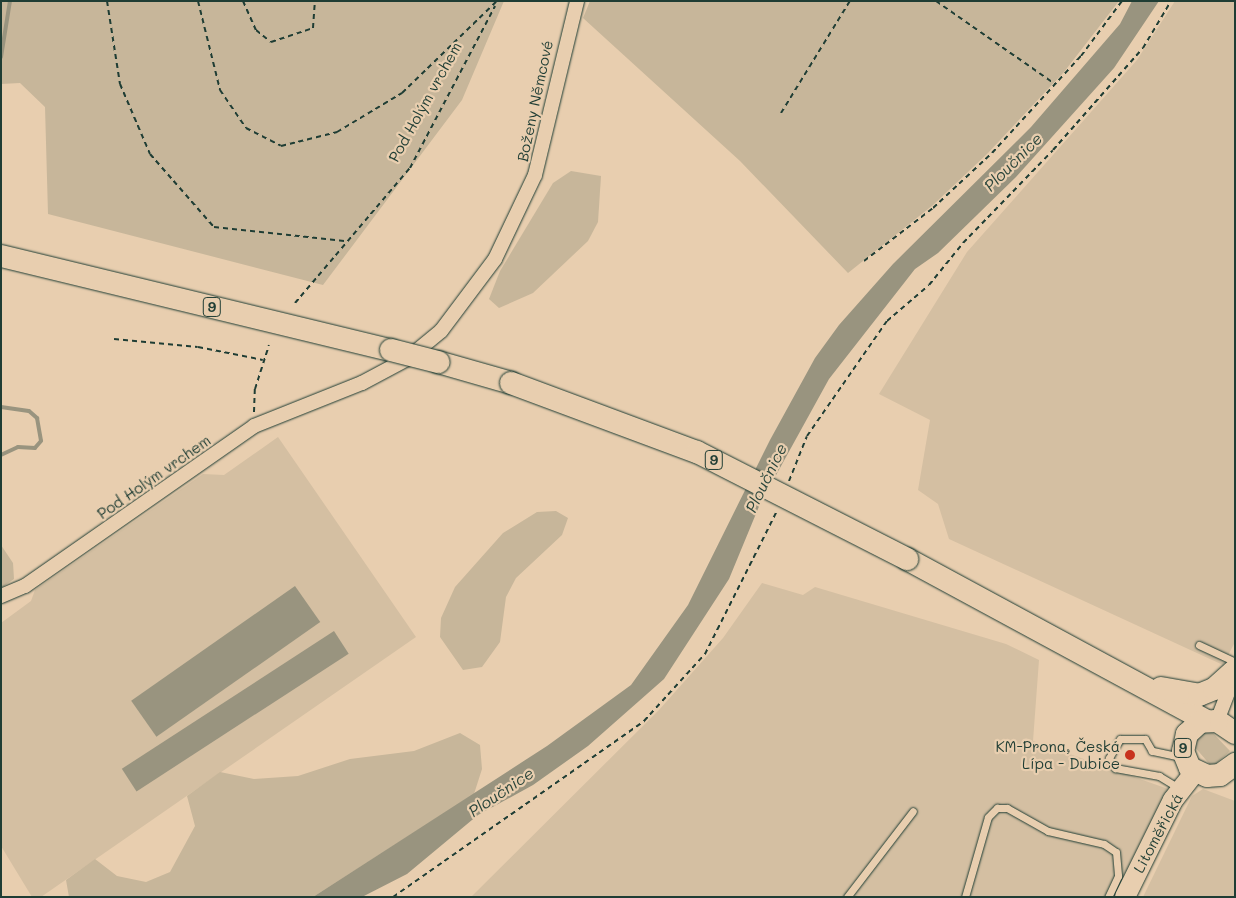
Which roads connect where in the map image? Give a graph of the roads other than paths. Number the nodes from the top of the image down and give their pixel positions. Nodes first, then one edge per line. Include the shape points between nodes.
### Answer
1 (577, 1) edge
2 (1, 256) edge
3 (254, 426) joint
4 (1, 596) edge
5 (1199, 644) dead end
6 (1092, 662) junction
7 (1235, 662) edge
8 (1235, 670) edge
9 (1235, 676) edge
10 (1219, 725) edge
11 (1186, 764) junction
12 (1233, 768) edge
13 (913, 811) dead end
14 (847, 897) edge
15 (965, 897) edge
16 (1108, 897) edge
17 (1125, 897) edge

1 - 3 street, Boženy Němcové via 535,175 494,259 462,306 424,347 392,368
2 - 6 main road, 9, bridge via 438,362 511,383 648,431 744,474
3 - 4 street, Pod Holým vrchem via 25,586
5 - 7 lane
6 - 8 main road via 1185,696 1207,693
6 - 10 main road, 9
6 - 11 main road, 9 via 1172,720
9 - 10 street
10 - 11 main road, 9 via 1195,725
11 - 11 lane via 1152,751 1144,739 1120,740 1109,758 1116,768 1159,776
11 - 12 main road, 9 via 1214,777
11 - 17 street, Litoměřická
13 - 14 lane
15 - 16 lane via 988,817 996,808 1008,808 1048,830 1104,844 1116,852 1118,876

